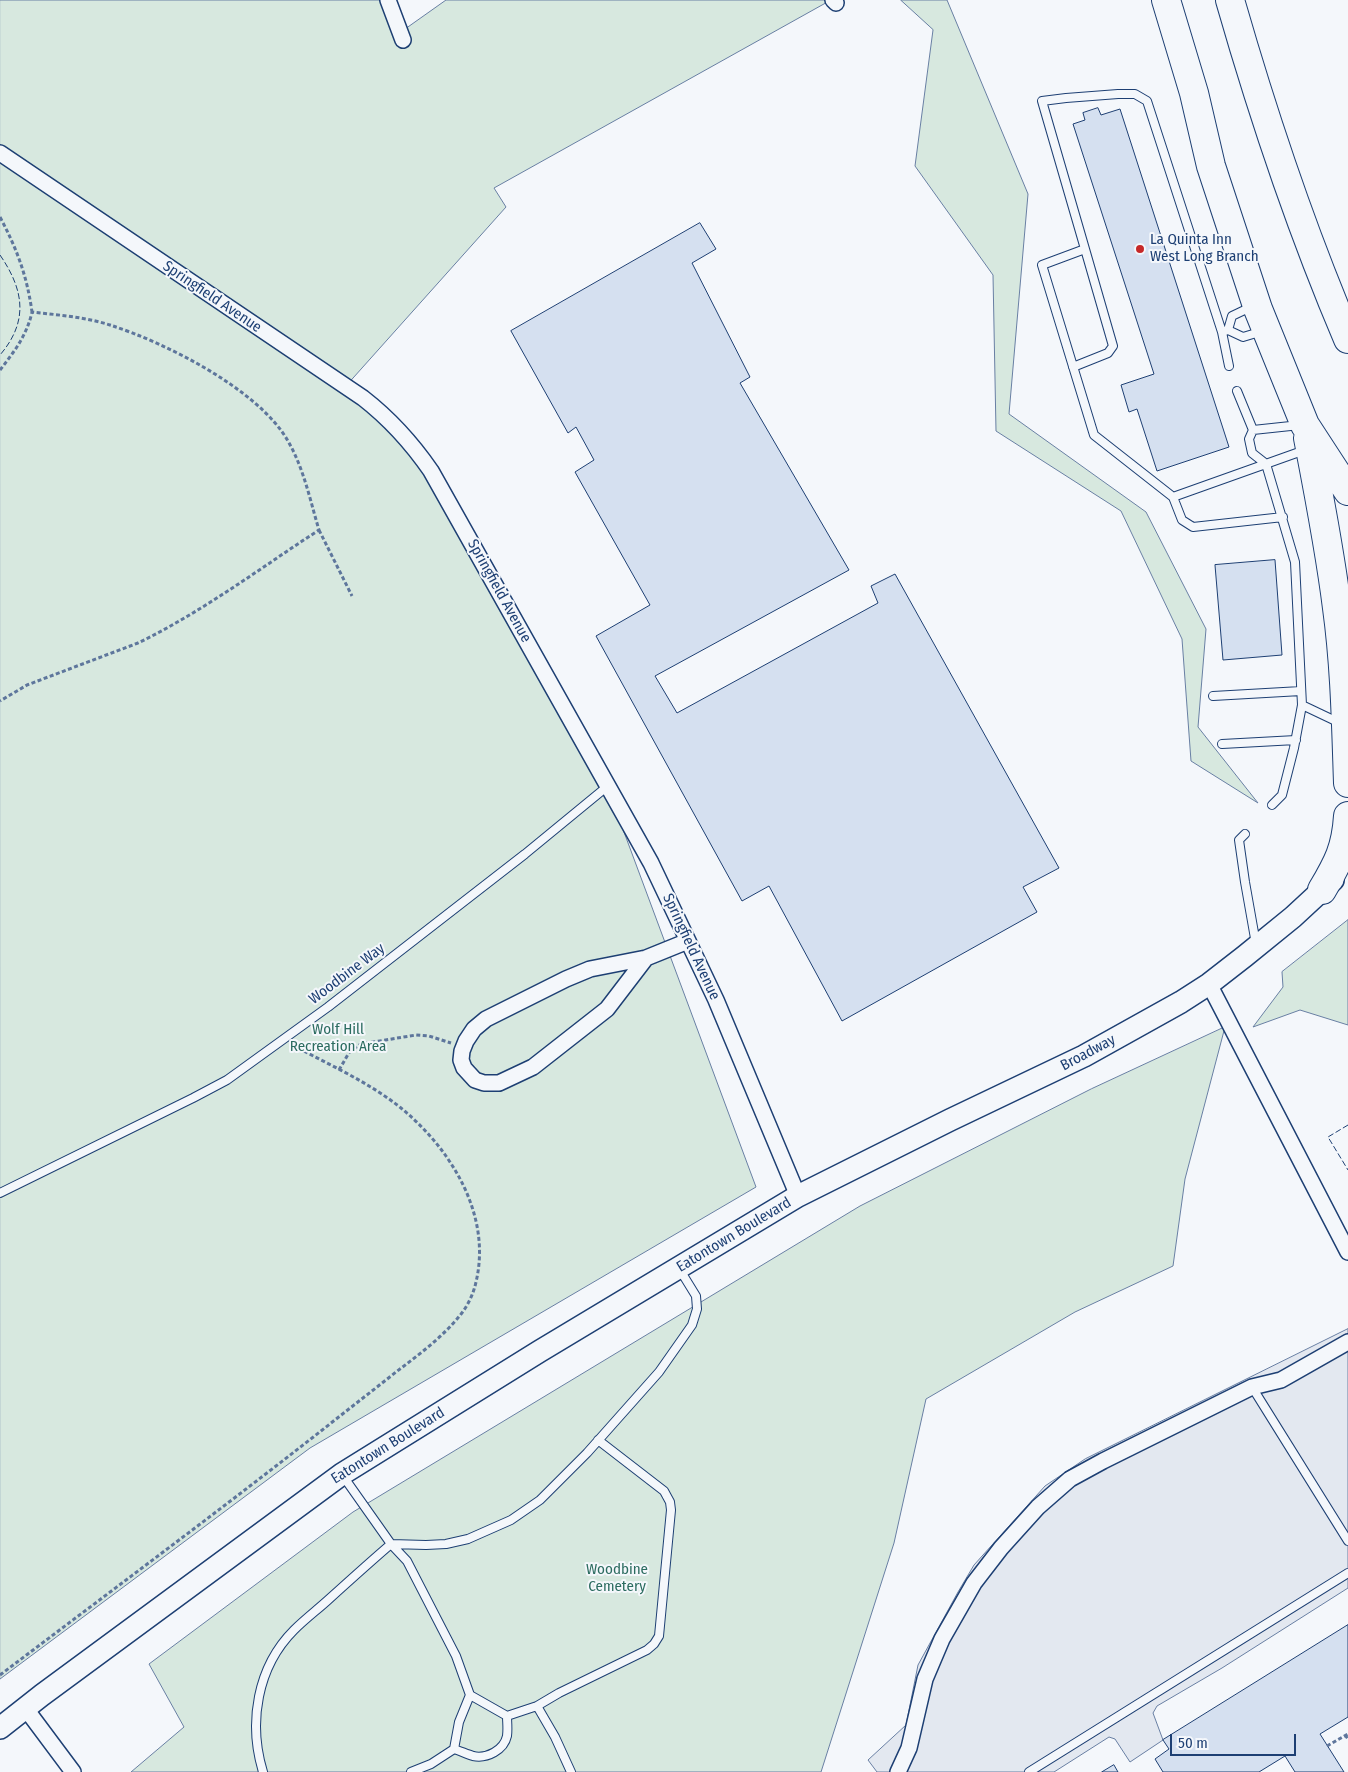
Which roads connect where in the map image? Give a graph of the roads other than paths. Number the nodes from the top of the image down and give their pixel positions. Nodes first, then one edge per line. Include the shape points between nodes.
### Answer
1 (388, 0) edge
2 (1166, 0) edge
3 (1230, 0) edge
4 (403, 40) dead end
5 (0, 153) edge
6 (1085, 249) junction
7 (1257, 304) junction
8 (1267, 330) junction
9 (1225, 331) junction
10 (1348, 339) edge
11 (1229, 366) dead end
12 (1073, 367) junction
13 (1237, 391) dead end
14 (1252, 430) junction
15 (1311, 439) junction
16 (1266, 464) junction
17 (1348, 491) edge
18 (1173, 497) junction
19 (1283, 517) junction
20 (1302, 690) junction
21 (1213, 696) dead end
22 (1302, 705) junction
23 (1346, 726) junction
24 (1296, 740) junction
25 (1222, 744) dead end
26 (1348, 783) edge
27 (609, 785) junction
28 (1272, 805) dead end
29 (1348, 816) edge
30 (1245, 834) dead end
31 (1348, 866) edge
32 (1322, 890) junction
33 (688, 940) junction
34 (1257, 946) junction
35 (646, 958) junction
36 (1209, 984) junction
37 (0, 1193) edge
38 (798, 1196) junction
39 (1348, 1252) edge
40 (679, 1268) junction
41 (1348, 1342) edge
42 (1252, 1387) junction
43 (598, 1440) junction
44 (342, 1474) junction
45 (1348, 1541) edge
46 (391, 1544) junction
47 (1348, 1572) edge
48 (470, 1695) junction
49 (536, 1706) junction
50 (26, 1709) junction
51 (508, 1716) junction
52 (0, 1728) edge
53 (454, 1749) junction
54 (431, 1764) junction
55 (73, 1772) edge
56 (263, 1772) edge
57 (411, 1772) edge
58 (434, 1772) edge
59 (571, 1772) edge
60 (898, 1772) edge
61 (1029, 1772) edge

1 - 4 street
2 - 7 highway via 1194,93 1211,166
3 - 10 highway via 1270,132
5 - 27 street, Springfield Avenue via 354,392 395,425 431,471
6 - 9 lane via 1042,101 1135,94 1147,101
6 - 12 lane via 1113,346 1108,353
6 - 12 lane via 1042,265
7 - 8 highway
7 - 9 lane via 1232,316
8 - 9 lane via 1243,337
8 - 15 highway
9 - 11 lane
12 - 18 lane via 1094,435
13 - 14 lane
14 - 15 lane
14 - 16 lane via 1249,439 1252,453
15 - 16 lane
15 - 17 highway
15 - 23 highway via 1338,609
16 - 18 lane
16 - 19 lane
18 - 19 lane via 1182,520 1193,527
19 - 20 lane via 1295,562
20 - 21 lane
20 - 22 lane
22 - 23 lane
22 - 24 lane
23 - 26 highway
24 - 25 lane
24 - 28 lane via 1282,795
27 - 33 street, Springfield Avenue
27 - 37 lane, Woodbine Way via 525,854 226,1080
29 - 32 highway via 1344,848
30 - 34 lane via 1239,840
31 - 32 street, Broadway
32 - 34 street, Broadway
33 - 35 street
33 - 38 street, Springfield Avenue via 734,1040
34 - 36 street, Broadway
35 - 35 street via 590,969 486,1019 466,1040 461,1060 464,1068 475,1080 498,1083 533,1067 607,1009
36 - 38 street, Broadway via 1084,1056
36 - 39 street
38 - 40 street, Eatontown Boulevard
40 - 43 lane via 696,1296 697,1310 692,1325 659,1372
40 - 44 street, Eatontown Boulevard
41 - 42 street via 1281,1380
42 - 45 lane
42 - 60 street via 1103,1460 1070,1479 1038,1507 974,1583 942,1639 925,1680 909,1748
43 - 46 lane via 540,1500 497,1527 446,1544
43 - 49 lane via 664,1491 670,1502 659,1636 647,1650
44 - 46 lane
44 - 50 street, Eatontown Boulevard
46 - 48 lane via 407,1561 456,1656
46 - 56 lane via 293,1631 271,1660 257,1705 257,1744
47 - 61 lane
48 - 51 lane
48 - 53 lane via 459,1722
49 - 51 lane
49 - 59 lane
50 - 52 street, Eatontown Boulevard
50 - 55 street
51 - 53 lane via 505,1742 490,1755 474,1756
53 - 54 lane
54 - 57 lane
54 - 58 lane

